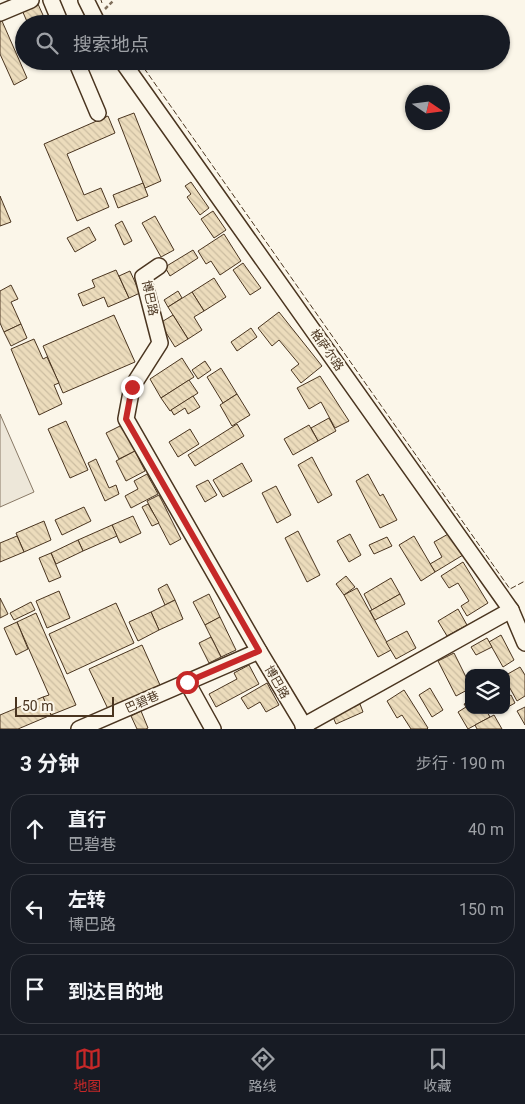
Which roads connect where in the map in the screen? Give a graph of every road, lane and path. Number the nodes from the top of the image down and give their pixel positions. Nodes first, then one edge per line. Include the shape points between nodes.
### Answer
1 (31, 0) edge
2 (51, 0) edge
3 (86, 0) edge
4 (0, 14) edge
5 (57, 15) edge
6 (94, 15) edge
7 (80, 70) edge
8 (128, 70) edge
9 (98, 113) dead end
10 (159, 266) dead end
11 (511, 610) junction
12 (525, 643) edge
13 (259, 651) junction
14 (187, 682) junction
15 (305, 727) edge
16 (79, 729) edge
17 (213, 729) edge

1 - 4 street
2 - 5 street
3 - 6 street
7 - 9 street
8 - 11 street, 格萨尔路
10 - 13 street, 博巴路 via 143,277 160,343 132,387 126,419
11 - 12 street, 格萨尔路
11 - 15 street
13 - 14 street, 巴碧巷
13 - 15 street, 博巴路
14 - 16 street, 巴碧巷
14 - 17 street

